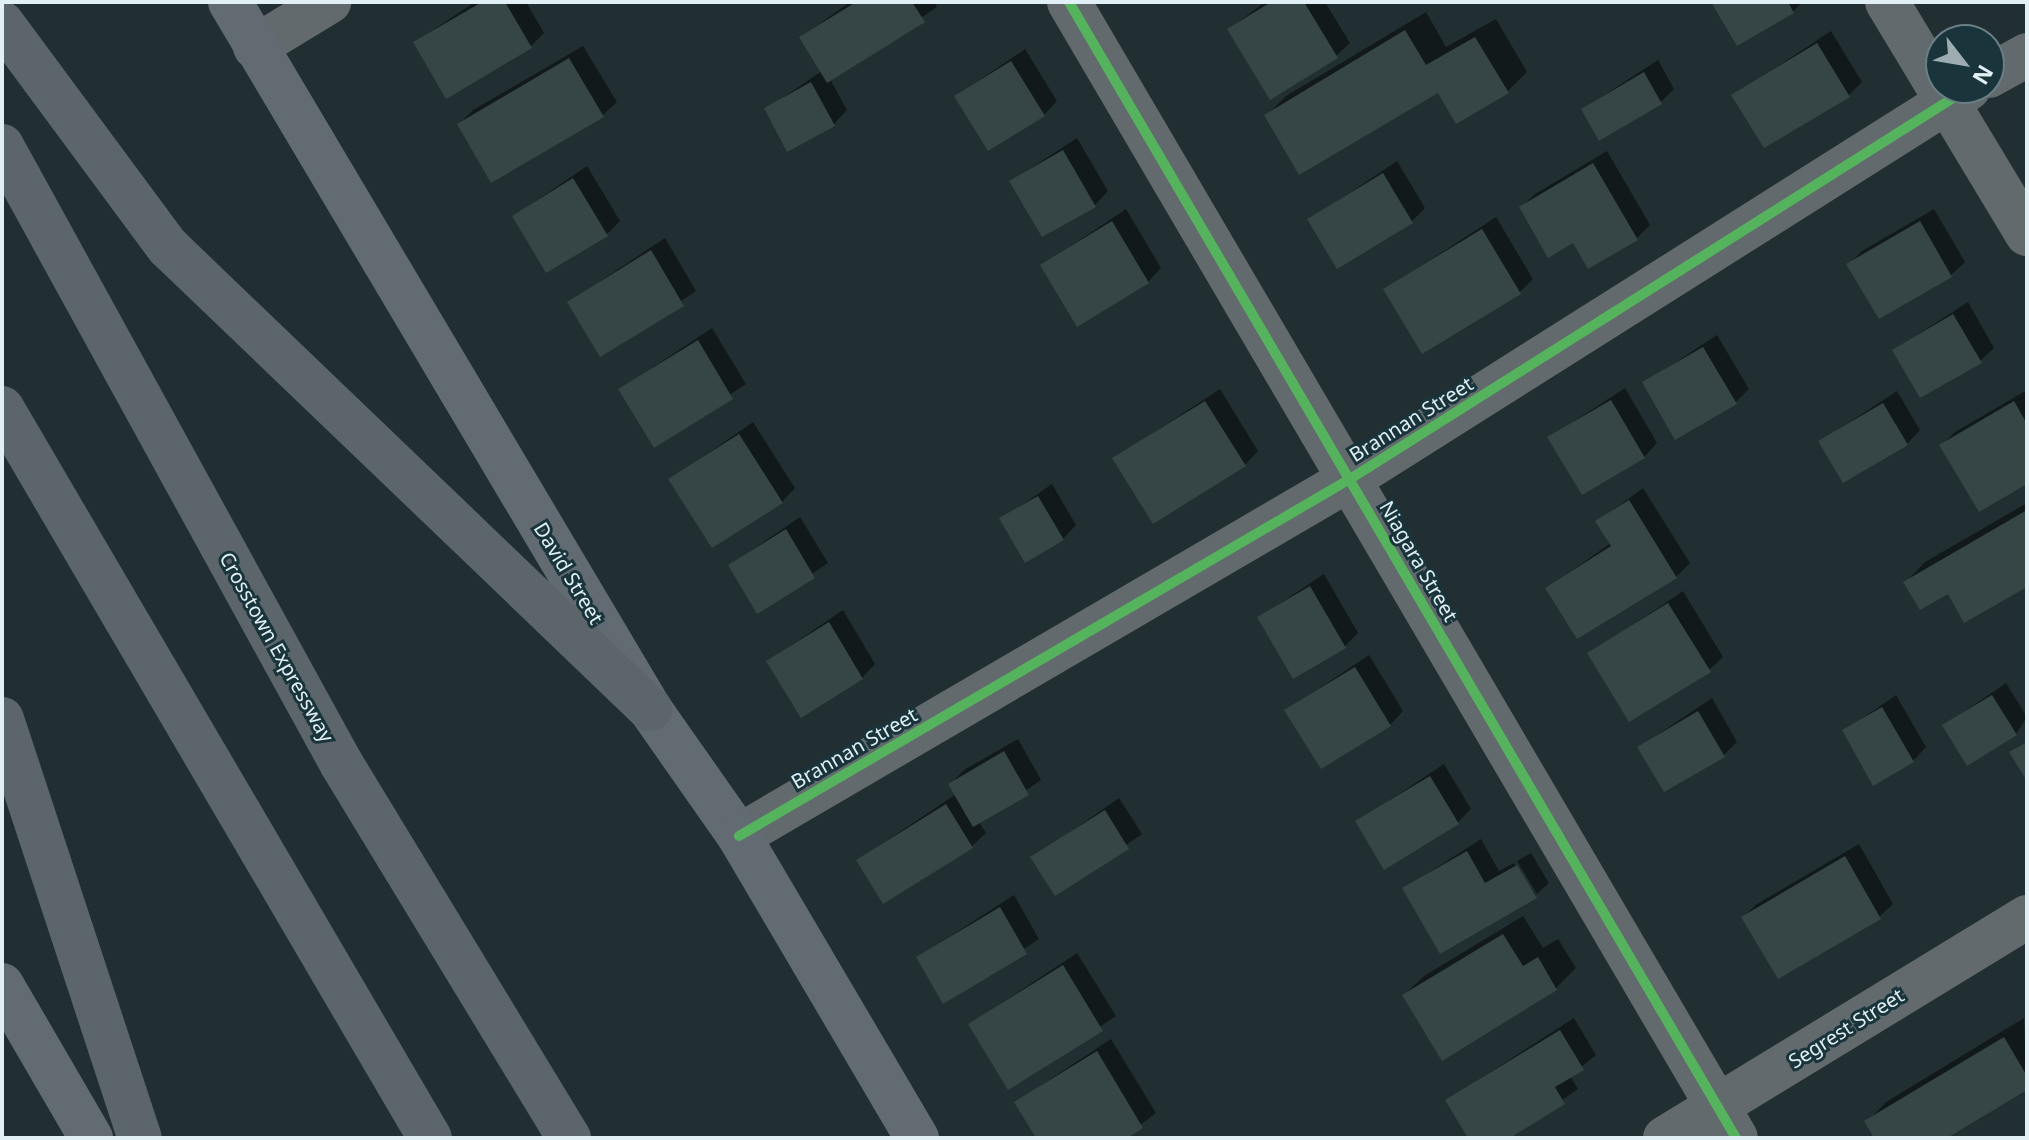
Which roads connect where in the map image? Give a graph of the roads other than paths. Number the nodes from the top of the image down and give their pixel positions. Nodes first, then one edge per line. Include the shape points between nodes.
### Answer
1 (230, 2) edge
2 (329, 2) edge
3 (1069, 2) edge
4 (1887, 2) edge
5 (2, 23) edge
6 (255, 47) junction
7 (1925, 53) edge
8 (2027, 55) edge
9 (2005, 67) edge
10 (1942, 104) edge
11 (1961, 104) edge
12 (2, 146) edge
13 (2027, 234) edge
14 (2, 408) edge
15 (1350, 479) junction
16 (650, 709) junction
17 (2, 719) edge
18 (739, 836) junction
19 (2027, 917) edge
20 (2, 985) edge
21 (1728, 1122) edge
22 (91, 1138) edge
23 (140, 1138) edge
24 (430, 1138) edge
25 (569, 1138) edge
26 (917, 1138) edge
27 (1665, 1138) edge

1 - 6 main road, David Street
2 - 6 street
3 - 15 street, Niagara Street
4 - 7 street
5 - 16 highway via 168,247
6 - 16 main road, David Street
8 - 9 street
10 - 15 street, Brannan Street
11 - 13 street
12 - 25 highway, Crosstown Expressway via 341,763
14 - 24 highway
15 - 18 street, Brannan Street
15 - 21 street, Niagara Street
16 - 18 main road, David Street
17 - 23 highway
18 - 26 main road, David Street
19 - 21 street, Segrest Street
20 - 22 main road
21 - 27 street, Segrest Street

